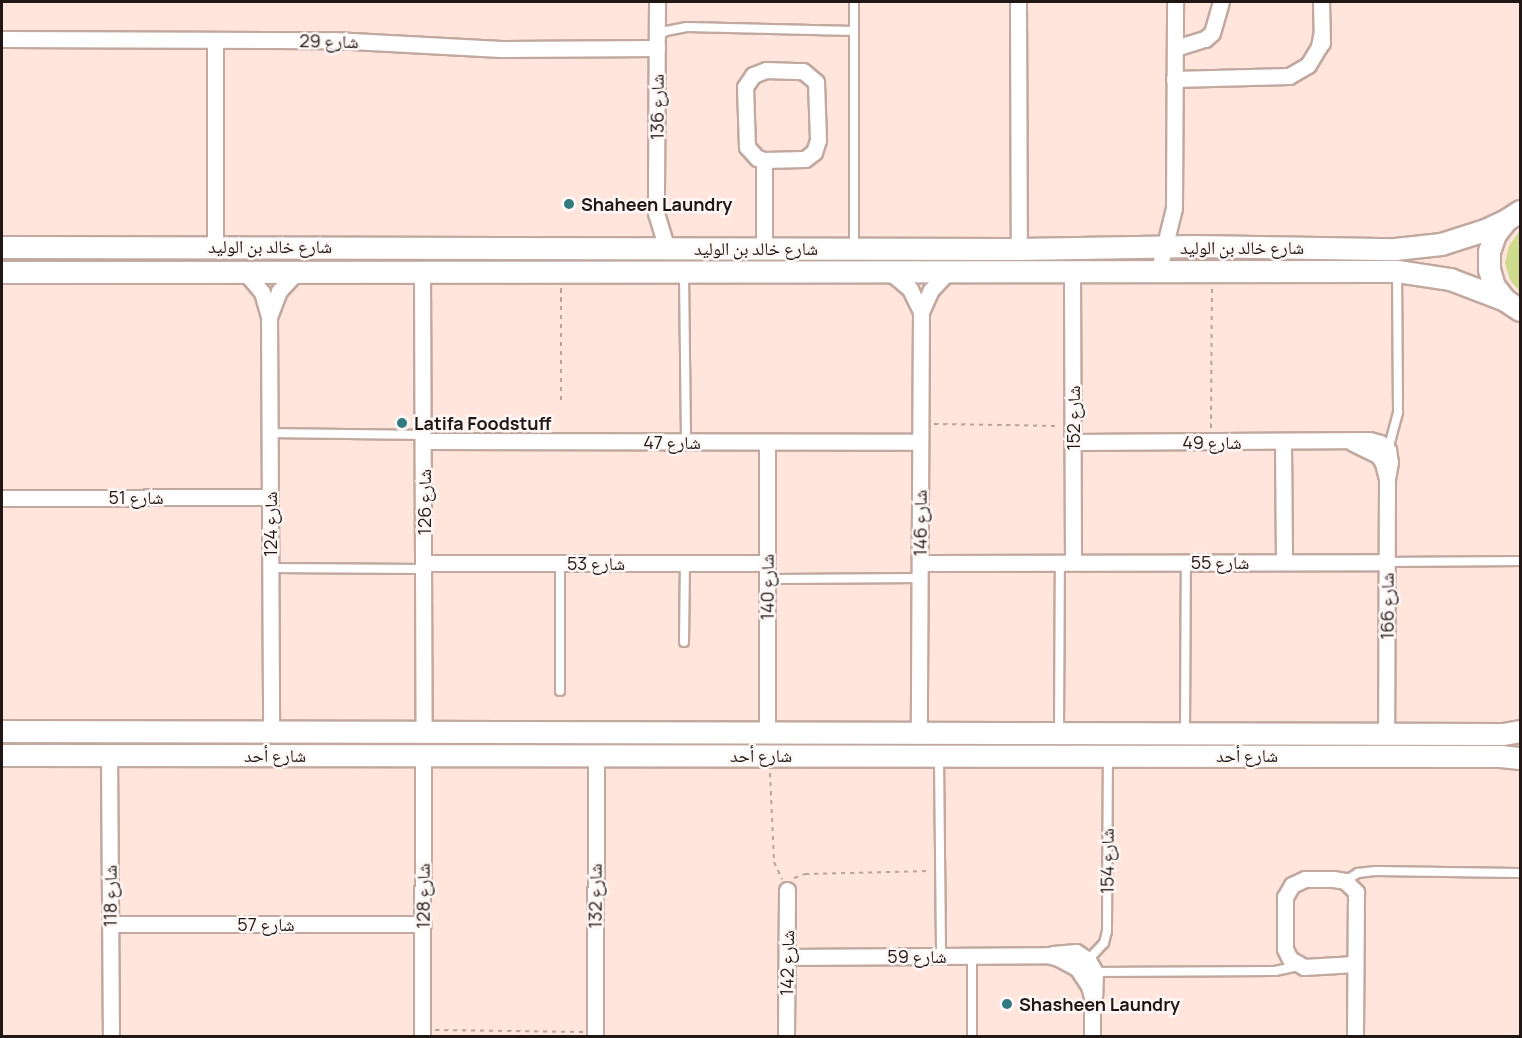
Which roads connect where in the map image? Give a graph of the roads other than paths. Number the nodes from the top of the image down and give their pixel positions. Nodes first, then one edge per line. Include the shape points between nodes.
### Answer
1 (657, 2) edge
2 (854, 2) edge
3 (1018, 2) edge
4 (1175, 2) edge
5 (1221, 2) edge
6 (1321, 2) edge
7 (854, 32) junction
8 (2, 39) edge
9 (215, 40) junction
10 (657, 43) junction
11 (1175, 48) junction
12 (1174, 79) junction
13 (764, 160) junction
14 (1514, 212) edge
15 (656, 213) junction
16 (215, 246) junction
17 (2, 247) edge
18 (606, 247) junction
19 (1164, 247) junction
20 (570, 248) junction
21 (644, 248) junction
22 (667, 248) junction
23 (764, 248) junction
24 (854, 248) junction
25 (1018, 249) junction
26 (2, 272) edge
27 (245, 272) junction
28 (297, 272) junction
29 (422, 272) junction
30 (1397, 272) junction
31 (566, 273) junction
32 (605, 273) junction
33 (684, 273) junction
34 (891, 273) junction
35 (947, 273) junction
36 (1072, 273) junction
37 (1158, 273) junction
38 (1515, 308) edge
39 (921, 312) junction
40 (269, 317) junction
41 (270, 433) junction
42 (424, 438) junction
43 (686, 442) junction
44 (767, 442) junction
45 (920, 442) junction
46 (1073, 442) junction
47 (1283, 442) junction
48 (1351, 442) junction
49 (1388, 450) junction
50 (1387, 479) junction
51 (270, 497) junction
52 (2, 498) edge
53 (1521, 561) edge
54 (1067, 562) junction
55 (1186, 562) junction
56 (1284, 562) junction
57 (1387, 562) junction
58 (560, 563) junction
59 (685, 563) junction
60 (767, 563) junction
61 (424, 566) junction
62 (271, 568) junction
63 (920, 571) junction
64 (767, 579) junction
65 (684, 642) dead end
66 (560, 691) dead end
67 (2, 731) edge
68 (272, 731) junction
69 (1521, 731) edge
70 (66, 732) junction
71 (435, 732) junction
72 (1059, 732) junction
73 (1123, 732) junction
74 (1185, 732) junction
75 (767, 733) junction
76 (832, 733) junction
77 (919, 733) junction
78 (1386, 733) junction
79 (1459, 733) junction
80 (2, 754) edge
81 (66, 754) junction
82 (109, 754) junction
83 (445, 754) junction
84 (423, 755) junction
85 (834, 755) junction
86 (939, 755) junction
87 (1116, 755) junction
88 (596, 756) junction
89 (1458, 756) junction
90 (1521, 758) edge
91 (1518, 873) dead end
92 (1318, 881) junction
93 (1345, 881) junction
94 (788, 887) road end
95 (1288, 923) junction
96 (110, 924) junction
97 (423, 924) junction
98 (1356, 925) junction
99 (1047, 955) junction
100 (941, 956) junction
101 (972, 956) junction
102 (787, 957) junction
103 (1326, 964) junction
104 (1355, 964) junction
105 (1092, 966) junction
106 (1298, 966) junction
107 (1092, 1008) junction
108 (422, 1033) edge
109 (595, 1034) edge
110 (111, 1036) edge
111 (786, 1036) edge
112 (972, 1036) edge
113 (1092, 1036) edge
114 (1355, 1036) edge

1 - 10 street, شارع 136
2 - 7 lane
3 - 25 street
4 - 11 street
5 - 11 street via 1212,33
6 - 12 street via 1322,57 1314,72 1299,80
7 - 10 lane via 687,27 666,31
7 - 24 lane
8 - 9 street, شارع 29
9 - 10 street, شارع 29 via 360,41 501,49
9 - 16 street
10 - 15 street, شارع 136
11 - 12 street
12 - 19 street via 1174,208
13 - 13 street via 799,160 814,152 818,140 817,88 808,73 765,70 748,80 744,93 745,140 751,154
13 - 23 street
14 - 19 main road, شارع خالد بن الوليد via 1463,238 1418,247
14 - 38 main road via 1495,234 1489,251 1489,269 1494,286
15 - 21 street, شارع 136
15 - 22 street, شارع 136
16 - 17 main road, شارع خالد بن الوليد
16 - 20 main road, شارع خالد بن الوليد
18 - 20 main road, شارع خالد بن الوليد
18 - 21 main road, شارع خالد بن الوليد
18 - 32 main road via 598,260
19 - 25 main road, شارع خالد بن الوليد
19 - 37 street
20 - 31 main road via 579,260
21 - 22 main road, شارع خالد بن الوليد
22 - 23 main road, شارع خالد بن الوليد
23 - 24 main road, شارع خالد بن الوليد
24 - 25 main road, شارع خالد بن الوليد
26 - 27 main road, شارع خالد بن الوليد
27 - 28 main road, شارع خالد بن الوليد
27 - 40 street, شارع 124 via 262,292
28 - 29 main road, شارع خالد بن الوليد
28 - 40 street, شارع 124 via 279,291
29 - 31 main road, شارع خالد بن الوليد
29 - 42 street, شارع 126
30 - 37 main road, شارع خالد بن الوليد
30 - 38 main road, شارع خالد بن الوليد via 1450,279
30 - 49 lane via 1398,412
31 - 32 main road, شارع خالد بن الوليد
32 - 33 main road, شارع خالد بن الوليد
33 - 34 main road, شارع خالد بن الوليد
33 - 43 lane
34 - 35 main road, شارع خالد بن الوليد
34 - 39 street, شارع 146 via 910,289
35 - 36 main road, شارع خالد بن الوليد
35 - 39 street, شارع 146 via 931,290
36 - 37 main road, شارع خالد بن الوليد
36 - 46 street, شارع 152
39 - 45 street, شارع 146
40 - 41 street, شارع 124
41 - 42 lane
41 - 51 street, شارع 124
42 - 43 street, شارع 47
42 - 61 street, شارع 126
43 - 44 street, شارع 47
44 - 45 street, شارع 47
44 - 60 street, شارع 140
45 - 63 street, شارع 146
46 - 47 street, شارع 49
46 - 54 street, شارع 152
47 - 48 street, شارع 49
47 - 56 street
48 - 49 street via 1375,440
48 - 50 street, شارع 166 via 1378,455
49 - 50 street, شارع 166
50 - 57 street, شارع 166
51 - 52 street, شارع 51
51 - 62 street, شارع 124
53 - 57 lane, شارع 55
54 - 55 street, شارع 55
54 - 63 street, شارع 55
54 - 72 lane
55 - 56 street, شارع 55
55 - 74 lane
56 - 57 street, شارع 55
57 - 78 street, شارع 166
58 - 59 street, شارع 53
58 - 61 street, شارع 53
58 - 66 lane
59 - 60 street, شارع 53
59 - 65 lane
60 - 64 street, شارع 140
61 - 62 lane
61 - 71 street, شارع 126
62 - 68 street, شارع 124
63 - 64 lane
63 - 77 street, شارع 146
64 - 75 street, شارع 140
67 - 70 main road, شارع أحد
68 - 70 main road, شارع أحد
68 - 71 main road, شارع أحد
69 - 79 main road, شارع أحد
70 - 81 main road
71 - 75 main road, شارع أحد
71 - 83 main road via 441,735 438,746
72 - 73 main road, شارع أحد
72 - 77 main road, شارع أحد
73 - 74 main road, شارع أحد
73 - 87 main road
74 - 78 main road, شارع أحد
75 - 76 main road, شارع أحد
76 - 77 main road, شارع أحد
76 - 85 main road via 840,746
78 - 79 main road, شارع أحد
79 - 89 main road via 1465,742
80 - 81 main road, شارع أحد
81 - 82 main road, شارع أحد
82 - 84 main road, شارع أحد
82 - 96 street, شارع 118
83 - 84 main road, شارع أحد
83 - 88 main road, شارع أحد
84 - 97 street, شارع 128
85 - 86 main road, شارع أحد
85 - 88 main road, شارع أحد
86 - 87 main road, شارع أحد
86 - 100 lane
87 - 89 main road, شارع أحد
87 - 105 lane, شارع 154 via 1107,931
88 - 109 street, شارع 132
89 - 90 main road, شارع أحد
91 - 93 lane via 1375,871 1358,873
92 - 93 street
92 - 95 street via 1294,895
92 - 98 street via 1342,889 1351,902
93 - 98 street via 1356,892
94 - 102 street, شارع 142
95 - 103 street via 1296,953 1305,960
95 - 106 street via 1287,954
96 - 97 street, شارع 57
96 - 110 street, شارع 118
97 - 108 street, شارع 128
98 - 104 street
99 - 101 street, شارع 59
99 - 105 street, شارع 59 via 1069,952
99 - 107 street, شارع 59 via 1077,968 1089,986
100 - 101 street, شارع 59
100 - 102 street, شارع 59
101 - 112 lane
102 - 111 street, شارع 142
103 - 104 street
103 - 106 street
104 - 114 street
105 - 106 lane via 1275,971
105 - 107 street
107 - 113 street

